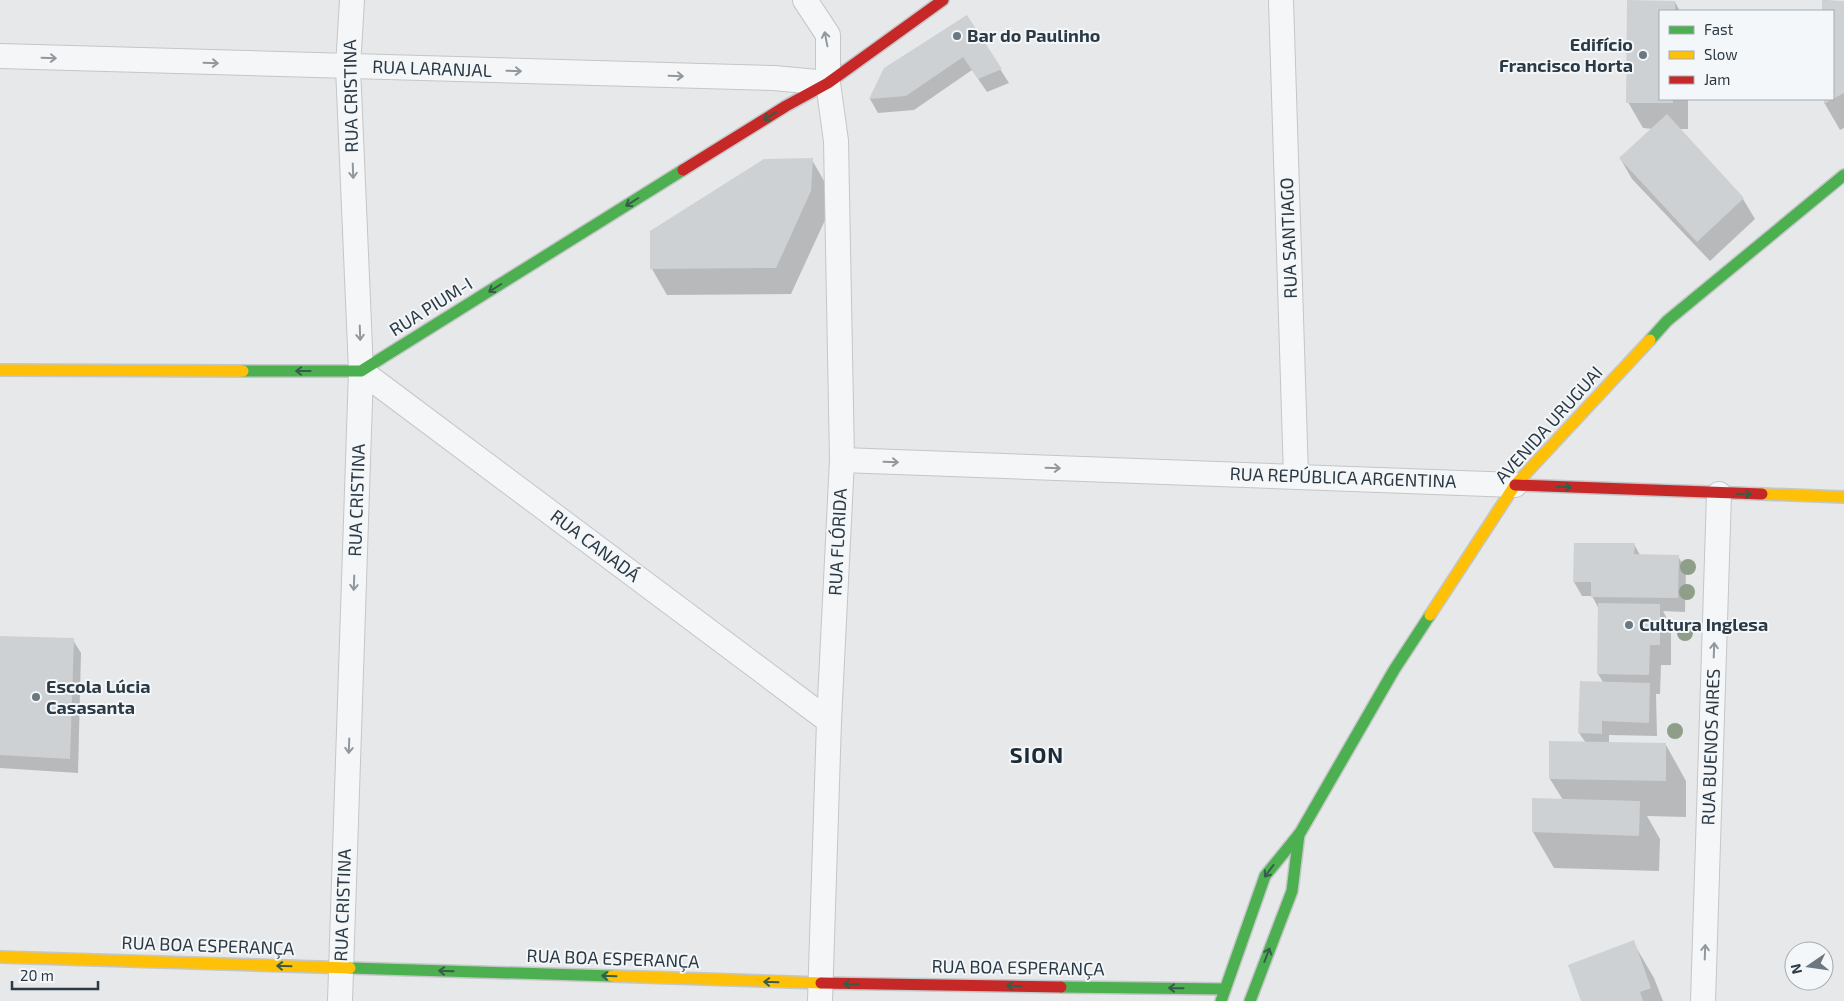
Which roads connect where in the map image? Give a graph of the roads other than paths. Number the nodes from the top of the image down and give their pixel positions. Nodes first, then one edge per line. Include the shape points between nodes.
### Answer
1 (352, 0) edge
2 (805, 0) edge
3 (943, 0) edge
4 (1281, 0) edge
5 (0, 56) edge
6 (348, 67) junction
7 (774, 78) junction
8 (828, 83) junction
9 (786, 106) junction
10 (1844, 175) edge
11 (0, 370) edge
12 (361, 371) junction
13 (842, 460) junction
14 (1296, 476) junction
15 (1515, 485) junction
16 (1719, 494) junction
17 (1844, 497) edge
18 (829, 720) junction
19 (1300, 833) junction
20 (0, 957) edge
21 (341, 967) junction
22 (1225, 989) junction
23 (820, 992) edge
24 (340, 1001) edge
25 (1221, 1001) edge
26 (1250, 1001) edge
27 (1703, 1001) edge

1 - 6 street, RUA CRISTINA
8 -> 2 street, RUA FLÓRIDA via 828,35
3 - 8 street, RUA PIUM-I
4 - 14 street, RUA SANTIAGO
5 -> 6 street, RUA LARANJAL
6 -> 7 street, RUA LARANJAL
6 -> 12 street, RUA CRISTINA
7 - 8 street, RUA LARANJAL
7 - 9 street via 785,89
8 - 9 street, RUA PIUM-I
8 - 13 street, RUA FLÓRIDA via 836,141
9 -> 12 street, RUA PIUM-I
10 - 15 street, AVENIDA URUGUAI via 1667,321
12 -> 11 street
12 - 18 street, RUA CANADÁ
12 -> 21 street, RUA CRISTINA
13 -> 14 street, RUA REPÚBLICA ARGENTINA
13 - 18 street, RUA FLÓRIDA
14 - 15 street, RUA REPÚBLICA ARGENTINA
15 -> 16 street, RUA REPÚBLICA ARGENTINA
15 - 19 street, AVENIDA URUGUAI via 1394,670
16 -> 17 street, RUA REPÚBLICA ARGENTINA
27 -> 16 street, RUA BUENOS AIRES
18 - 23 street, RUA FLÓRIDA
19 -> 22 street, AVENIDA URUGUAI via 1265,876
26 -> 19 street, AVENIDA URUGUAI via 1292,891
21 -> 20 street, RUA BOA ESPERANÇA
23 -> 21 street, RUA BOA ESPERANÇA
21 - 24 street, RUA CRISTINA
22 -> 23 street, RUA BOA ESPERANÇA
22 - 25 street, AVENIDA URUGUAI

